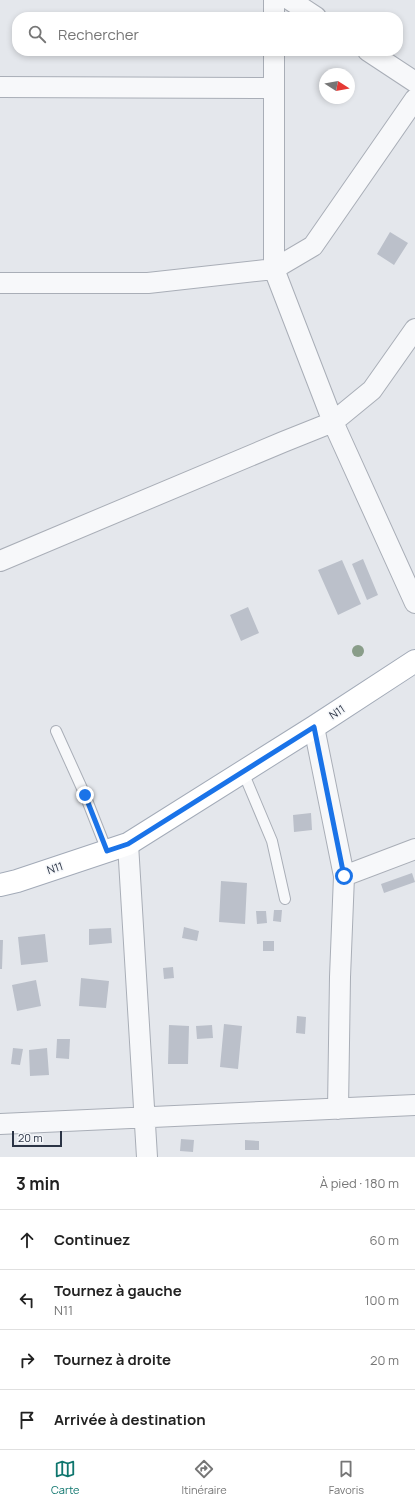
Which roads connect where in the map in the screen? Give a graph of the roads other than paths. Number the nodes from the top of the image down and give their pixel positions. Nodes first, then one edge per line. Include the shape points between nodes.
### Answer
1 (274, 0) edge
2 (290, 0) edge
3 (274, 12) edge
4 (308, 12) edge
5 (274, 56) edge
6 (376, 56) edge
7 (415, 82) edge
8 (0, 87) edge
9 (274, 88) junction
10 (415, 99) edge
11 (274, 269) junction
12 (0, 283) edge
13 (415, 329) edge
14 (334, 422) junction
15 (0, 561) edge
16 (415, 603) edge
17 (415, 660) edge
18 (314, 727) junction
19 (56, 731) dead end
20 (243, 772) junction
21 (128, 844) junction
22 (415, 848) edge
23 (107, 851) junction
24 (344, 876) junction
25 (0, 885) edge
26 (285, 899) dead end
27 (415, 1105) edge
28 (338, 1110) junction
29 (144, 1118) junction
30 (0, 1124) edge
31 (147, 1157) edge

1 - 3 street
2 - 4 street
5 - 9 street
6 - 7 street
8 - 9 street
9 - 11 street
10 - 11 street via 313,246
11 - 12 street via 148,283
11 - 14 street
13 - 14 street via 372,390
14 - 15 street
14 - 16 street
17 - 18 main road, N11
18 - 20 main road, N11
18 - 24 street
19 - 23 lane
20 - 21 main road, N11
20 - 26 lane via 272,841
21 - 23 main road, N11
21 - 29 street
22 - 24 street
23 - 25 main road, N11
24 - 28 street
27 - 28 street
28 - 29 street
29 - 30 street
29 - 31 street

